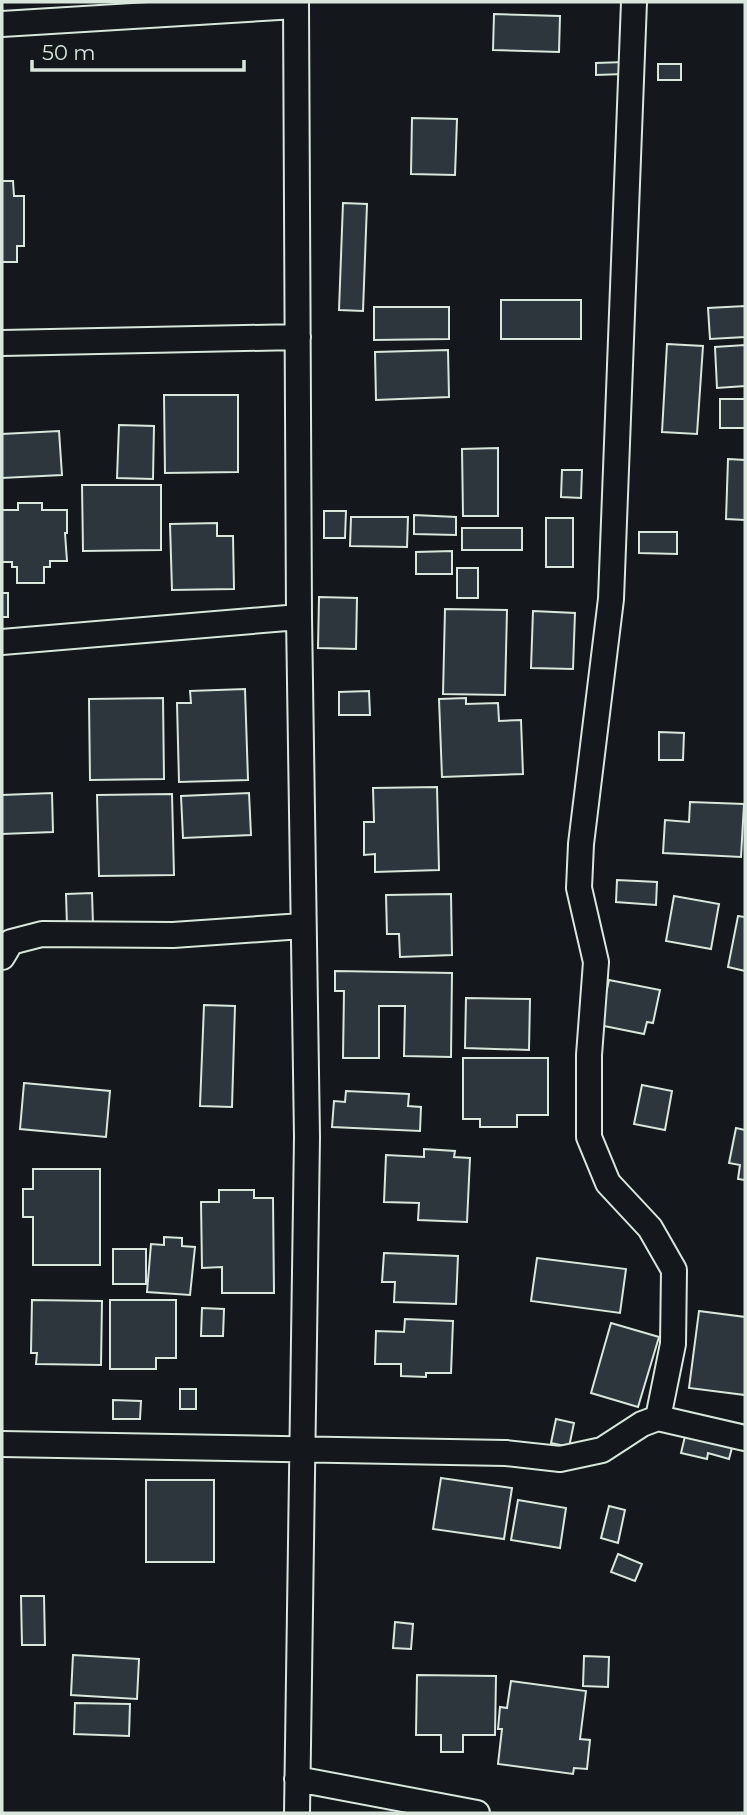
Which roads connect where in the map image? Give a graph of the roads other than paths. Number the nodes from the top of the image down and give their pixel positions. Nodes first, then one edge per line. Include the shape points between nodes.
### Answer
1 (634, 2) edge
2 (296, 4) edge
3 (2, 24) edge
4 (298, 337) junction
5 (2, 343) edge
6 (299, 617) junction
7 (2, 642) edge
8 (302, 926) junction
9 (2, 957) edge
10 (658, 1418) junction
11 (745, 1438) edge
12 (2, 1444) edge
13 (304, 1450) junction
14 (297, 1779) junction
15 (297, 1813) edge
16 (477, 1813) edge

1 - 10 street via 611,599 579,888 596,962 589,1137 608,1183 650,1228 674,1270 673,1344
2 - 3 street
2 - 4 street
4 - 5 street
4 - 6 street
6 - 7 street
6 - 8 street
8 - 9 street via 173,935 42,934 11,942
8 - 13 street via 307,1137
10 - 11 street
10 - 13 street via 642,1423 602,1450 560,1459 506,1453
12 - 13 street
13 - 14 street
14 - 15 street
14 - 16 street

